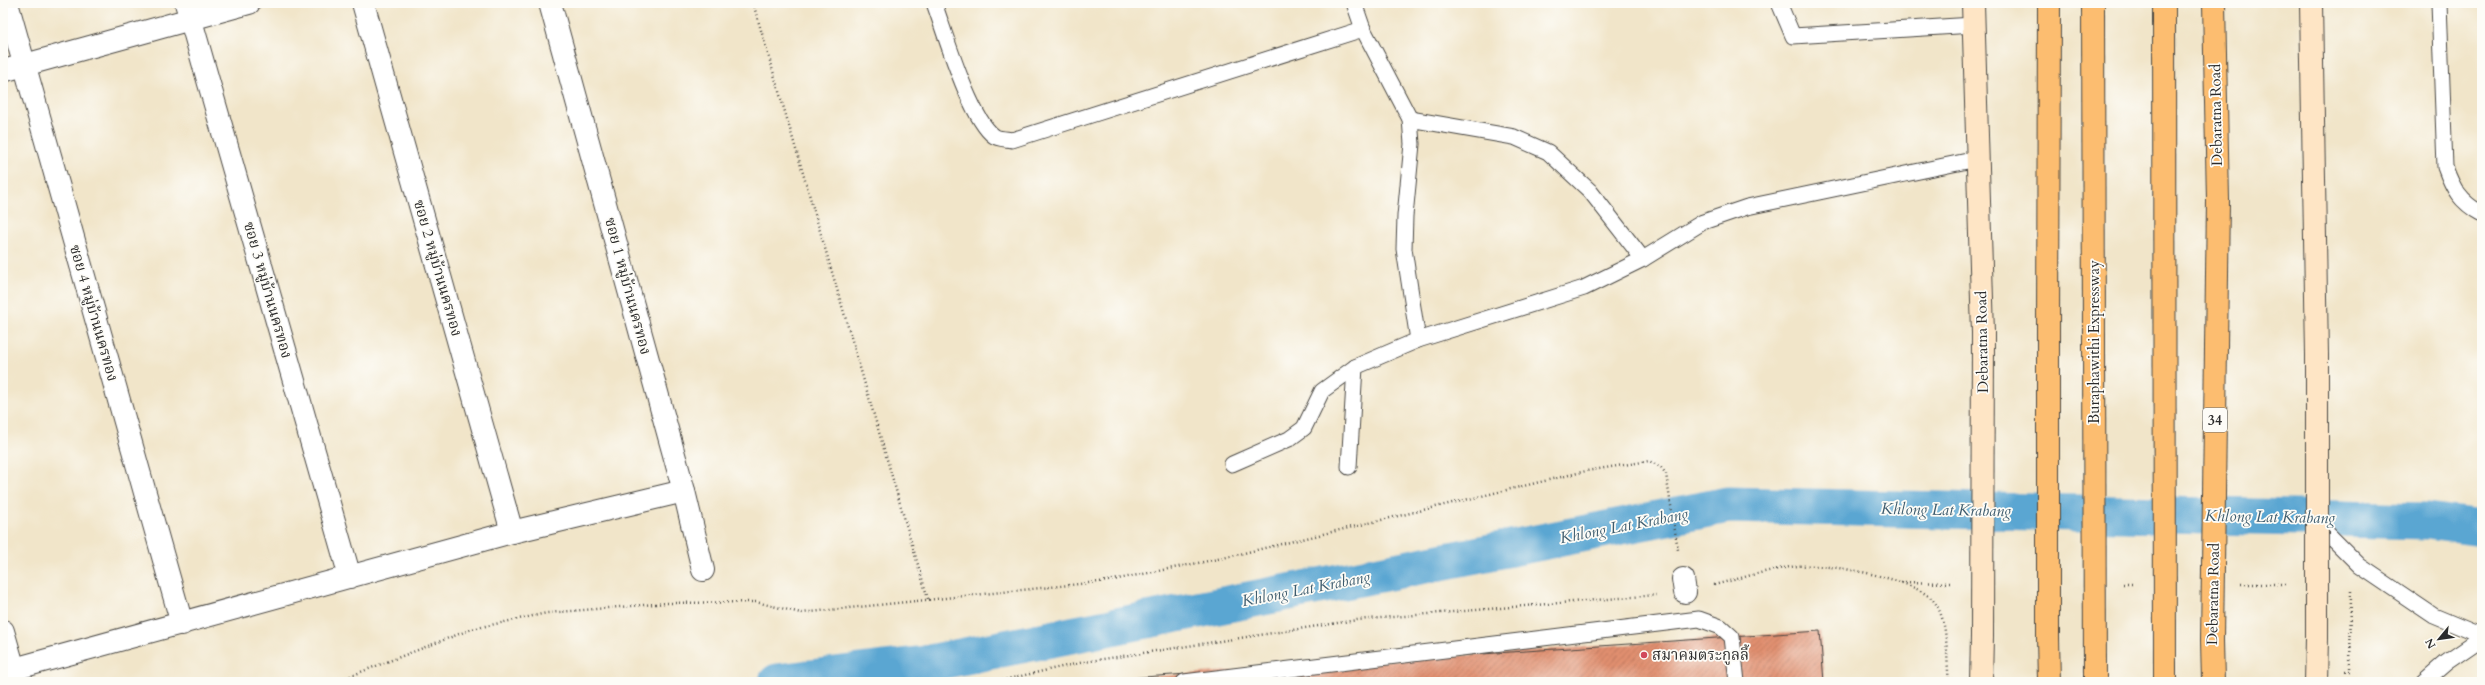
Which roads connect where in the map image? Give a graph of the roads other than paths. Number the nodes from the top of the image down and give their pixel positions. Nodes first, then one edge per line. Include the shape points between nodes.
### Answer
1 (7, 3) edge
2 (249, 3) edge
3 (363, 3) edge
4 (550, 3) edge
5 (934, 3) edge
6 (1354, 3) edge
7 (1779, 3) edge
8 (1973, 3) edge
9 (2049, 3) edge
10 (2093, 3) edge
11 (2164, 3) edge
12 (2214, 3) edge
13 (2311, 3) edge
14 (2439, 3) edge
15 (189, 11) edge
16 (1974, 25) junction
17 (1364, 29) junction
18 (25, 65) junction
19 (3, 71) edge
20 (1410, 119) junction
21 (1977, 159) junction
22 (2482, 214) edge
23 (1643, 259) junction
24 (1418, 340) junction
25 (1355, 367) junction
26 (1232, 464) dead end
27 (1349, 467) dead end
28 (684, 491) junction
29 (2317, 523) junction
30 (512, 532) junction
31 (703, 570) dead end
32 (350, 577) junction
33 (182, 624) junction
34 (3, 631) edge
35 (2482, 637) edge
36 (8, 671) edge
37 (1184, 682) edge
38 (1737, 682) edge
39 (1981, 682) edge
40 (2049, 682) edge
41 (2095, 682) edge
42 (2165, 682) edge
43 (2213, 682) edge
44 (2316, 682) edge
45 (2424, 682) edge

1 - 18 street, ซอย 4 หมู่บ้านนครทอง
2 - 15 street
3 - 30 street, ซอย 2 หมู่บ้านนครทอง
4 - 28 street, ซอย 1 หมู่บ้านนครทอง
5 - 17 lane via 970,99 983,124 995,137 1012,140
6 - 17 lane
7 - 16 lane via 1793,36
8 - 16 main road, Debaratna Road
9 - 40 highway, bridge
10 - 41 highway, Buraphawithi Expressway, bridge
11 - 42 highway, bridge
12 - 43 highway, Debaratna Road / 34, bridge via 2218,201
13 - 29 main road, bridge
14 - 22 lane via 2444,167 2454,190
15 - 18 street
15 - 32 street, ซอย 3 หมู่บ้านนครทอง
16 - 21 main road, Debaratna Road
17 - 20 lane
18 - 19 street
18 - 33 street, ซอย 4 หมู่บ้านนครทอง
20 - 23 lane via 1514,137 1548,152 1590,191
20 - 24 lane via 1412,144 1404,249
21 - 23 lane via 1747,207 1703,222
21 - 39 main road, Debaratna Road, bridge via 1983,333
23 - 24 lane via 1584,288
24 - 25 lane
25 - 26 lane via 1332,381 1322,391 1304,428 1289,439
25 - 27 lane
28 - 30 street
28 - 31 street, ซอย 1 หมู่บ้านนครทอง
29 - 35 lane via 2360,566 2434,616
29 - 44 main road, bridge
30 - 32 street
32 - 33 street
33 - 36 street
34 - 36 street
35 - 45 lane
37 - 38 lane via 1699,619 1721,628 1732,637

